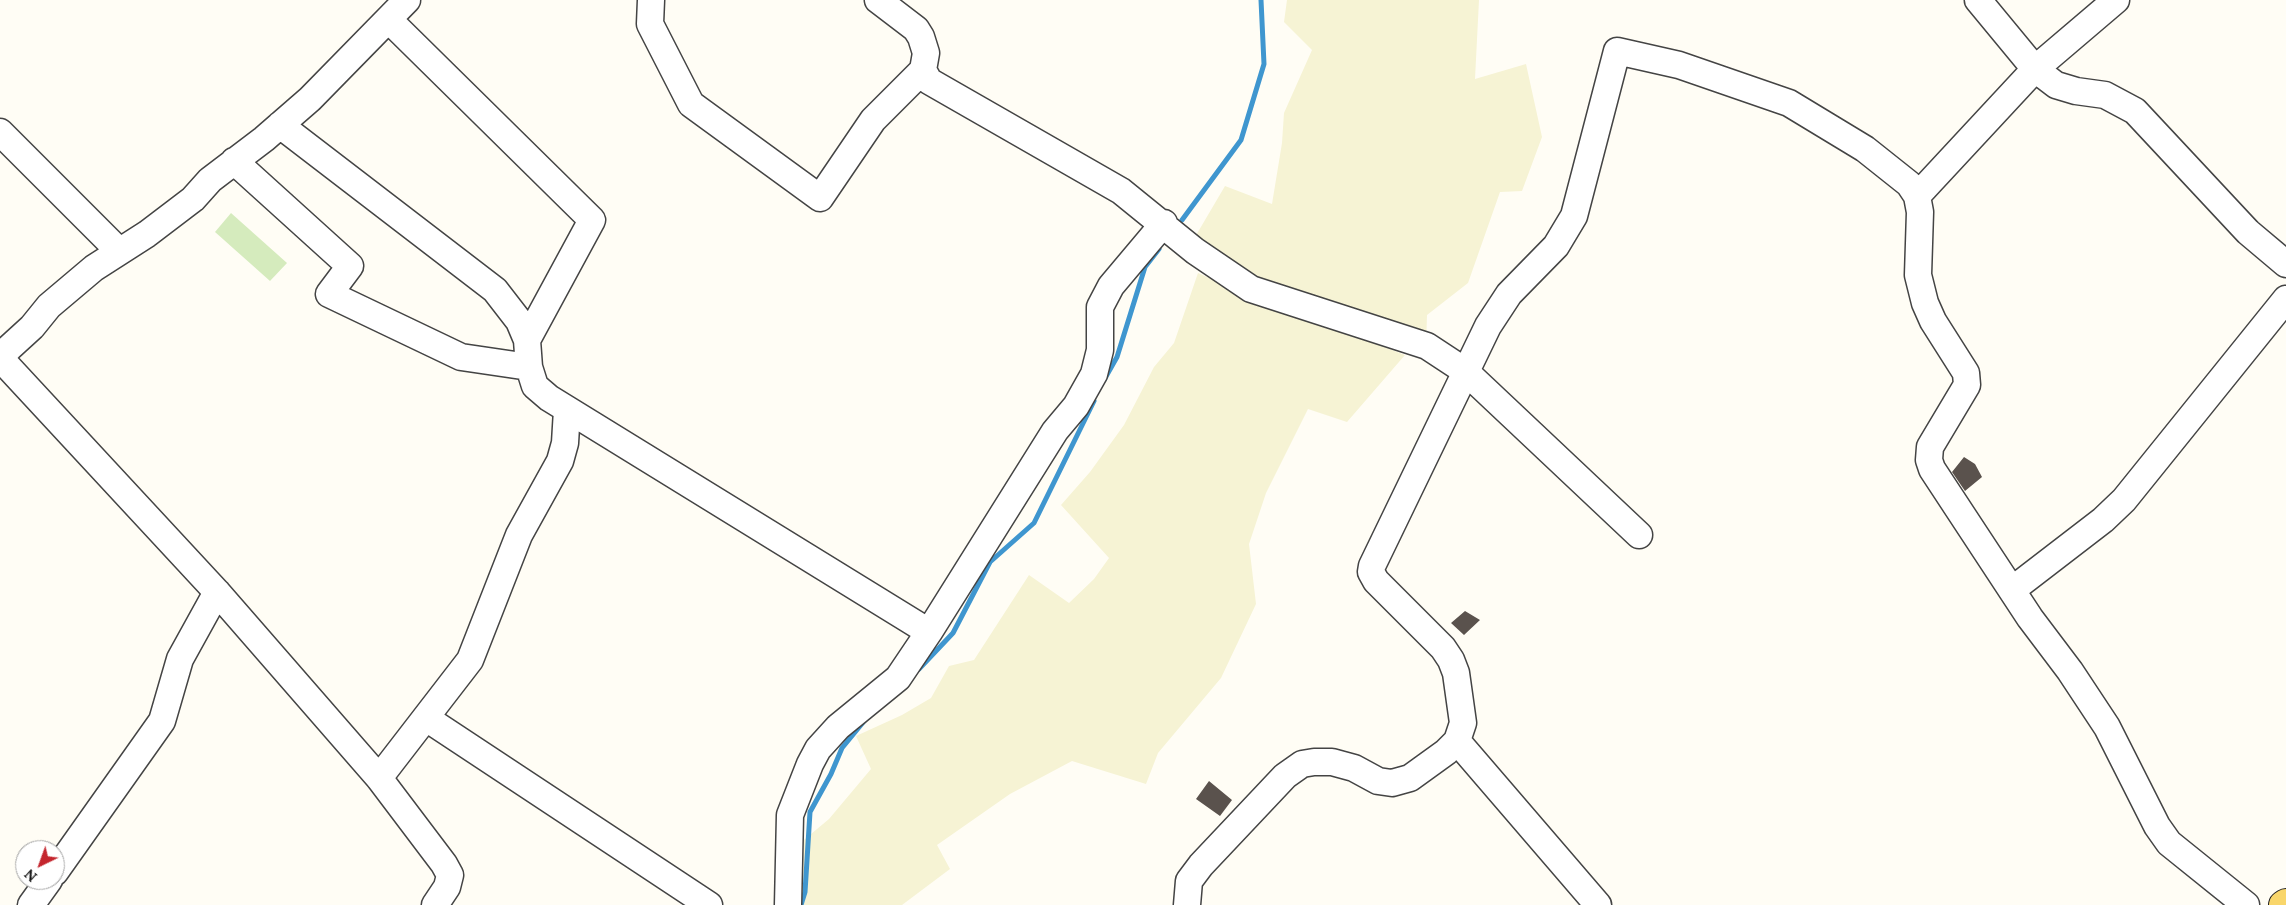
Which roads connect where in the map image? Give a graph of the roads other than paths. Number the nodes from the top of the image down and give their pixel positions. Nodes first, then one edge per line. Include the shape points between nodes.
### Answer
1 (407, 0) edge
2 (651, 0) edge
3 (878, 0) edge
4 (1978, 0) edge
5 (2116, 0) edge
6 (389, 20) junction
7 (2035, 69) junction
8 (923, 70) junction
9 (280, 125) junction
10 (0, 132) edge
11 (234, 160) junction
12 (1917, 196) junction
13 (1164, 223) junction
14 (119, 251) junction
15 (2286, 264) edge
16 (2286, 299) edge
17 (526, 340) junction
18 (0, 358) edge
19 (529, 367) junction
20 (1465, 371) junction
21 (567, 410) junction
22 (1639, 535) dead end
23 (2012, 590) junction
24 (216, 592) junction
25 (929, 632) junction
26 (426, 718) junction
27 (1457, 741) junction
28 (379, 778) junction
29 (65, 858) edge
30 (42, 890) edge
31 (2286, 903) edge
32 (31, 905) edge
33 (435, 905) edge
34 (709, 905) edge
35 (788, 905) edge
36 (1187, 905) edge
37 (1598, 905) edge
38 (2246, 905) edge
39 (2283, 905) edge

1 - 6 street
2 - 8 street via 650,24 691,104 820,198 872,120
3 - 8 street via 916,29 926,53
4 - 7 street
5 - 7 street
6 - 9 street
6 - 17 street via 592,220
7 - 12 street
7 - 15 street via 2056,85 2105,95 2135,110 2248,232
8 - 13 street via 929,81 1121,191
9 - 11 street
9 - 17 street via 495,290 519,321
10 - 14 street
11 - 14 street via 193,199
11 - 19 street via 350,266 329,294 461,357
12 - 20 street via 1909,184 1865,149 1789,103 1679,65 1618,51 1574,216 1556,246 1509,294
12 - 23 street via 1920,212 1918,275 1925,303 1966,373 1967,385 1930,447 1928,460
13 - 20 street via 1195,251 1252,289 1427,346
13 - 25 street via 1111,286 1100,307 1100,350 1094,374 1076,406 1055,431
14 - 18 street via 49,306
16 - 23 street via 2124,500
17 - 19 street
18 - 24 street
19 - 21 street via 535,386
20 - 22 street
20 - 27 street via 1371,572 1451,660 1463,722
21 - 25 street
21 - 26 street via 565,443 560,461 519,535 470,660
23 - 38 street via 2107,727 2157,826 2170,843
24 - 28 street
24 - 29 street via 180,659 162,721
25 - 35 street via 898,678 838,727 818,749 810,764 790,815
26 - 28 street
26 - 34 street
27 - 36 street via 1410,778 1392,783 1378,781 1354,768 1332,762 1302,764 1285,776 1201,865 1189,881
27 - 37 street
28 - 33 street via 450,875 447,887
30 - 32 street
31 - 39 main road

